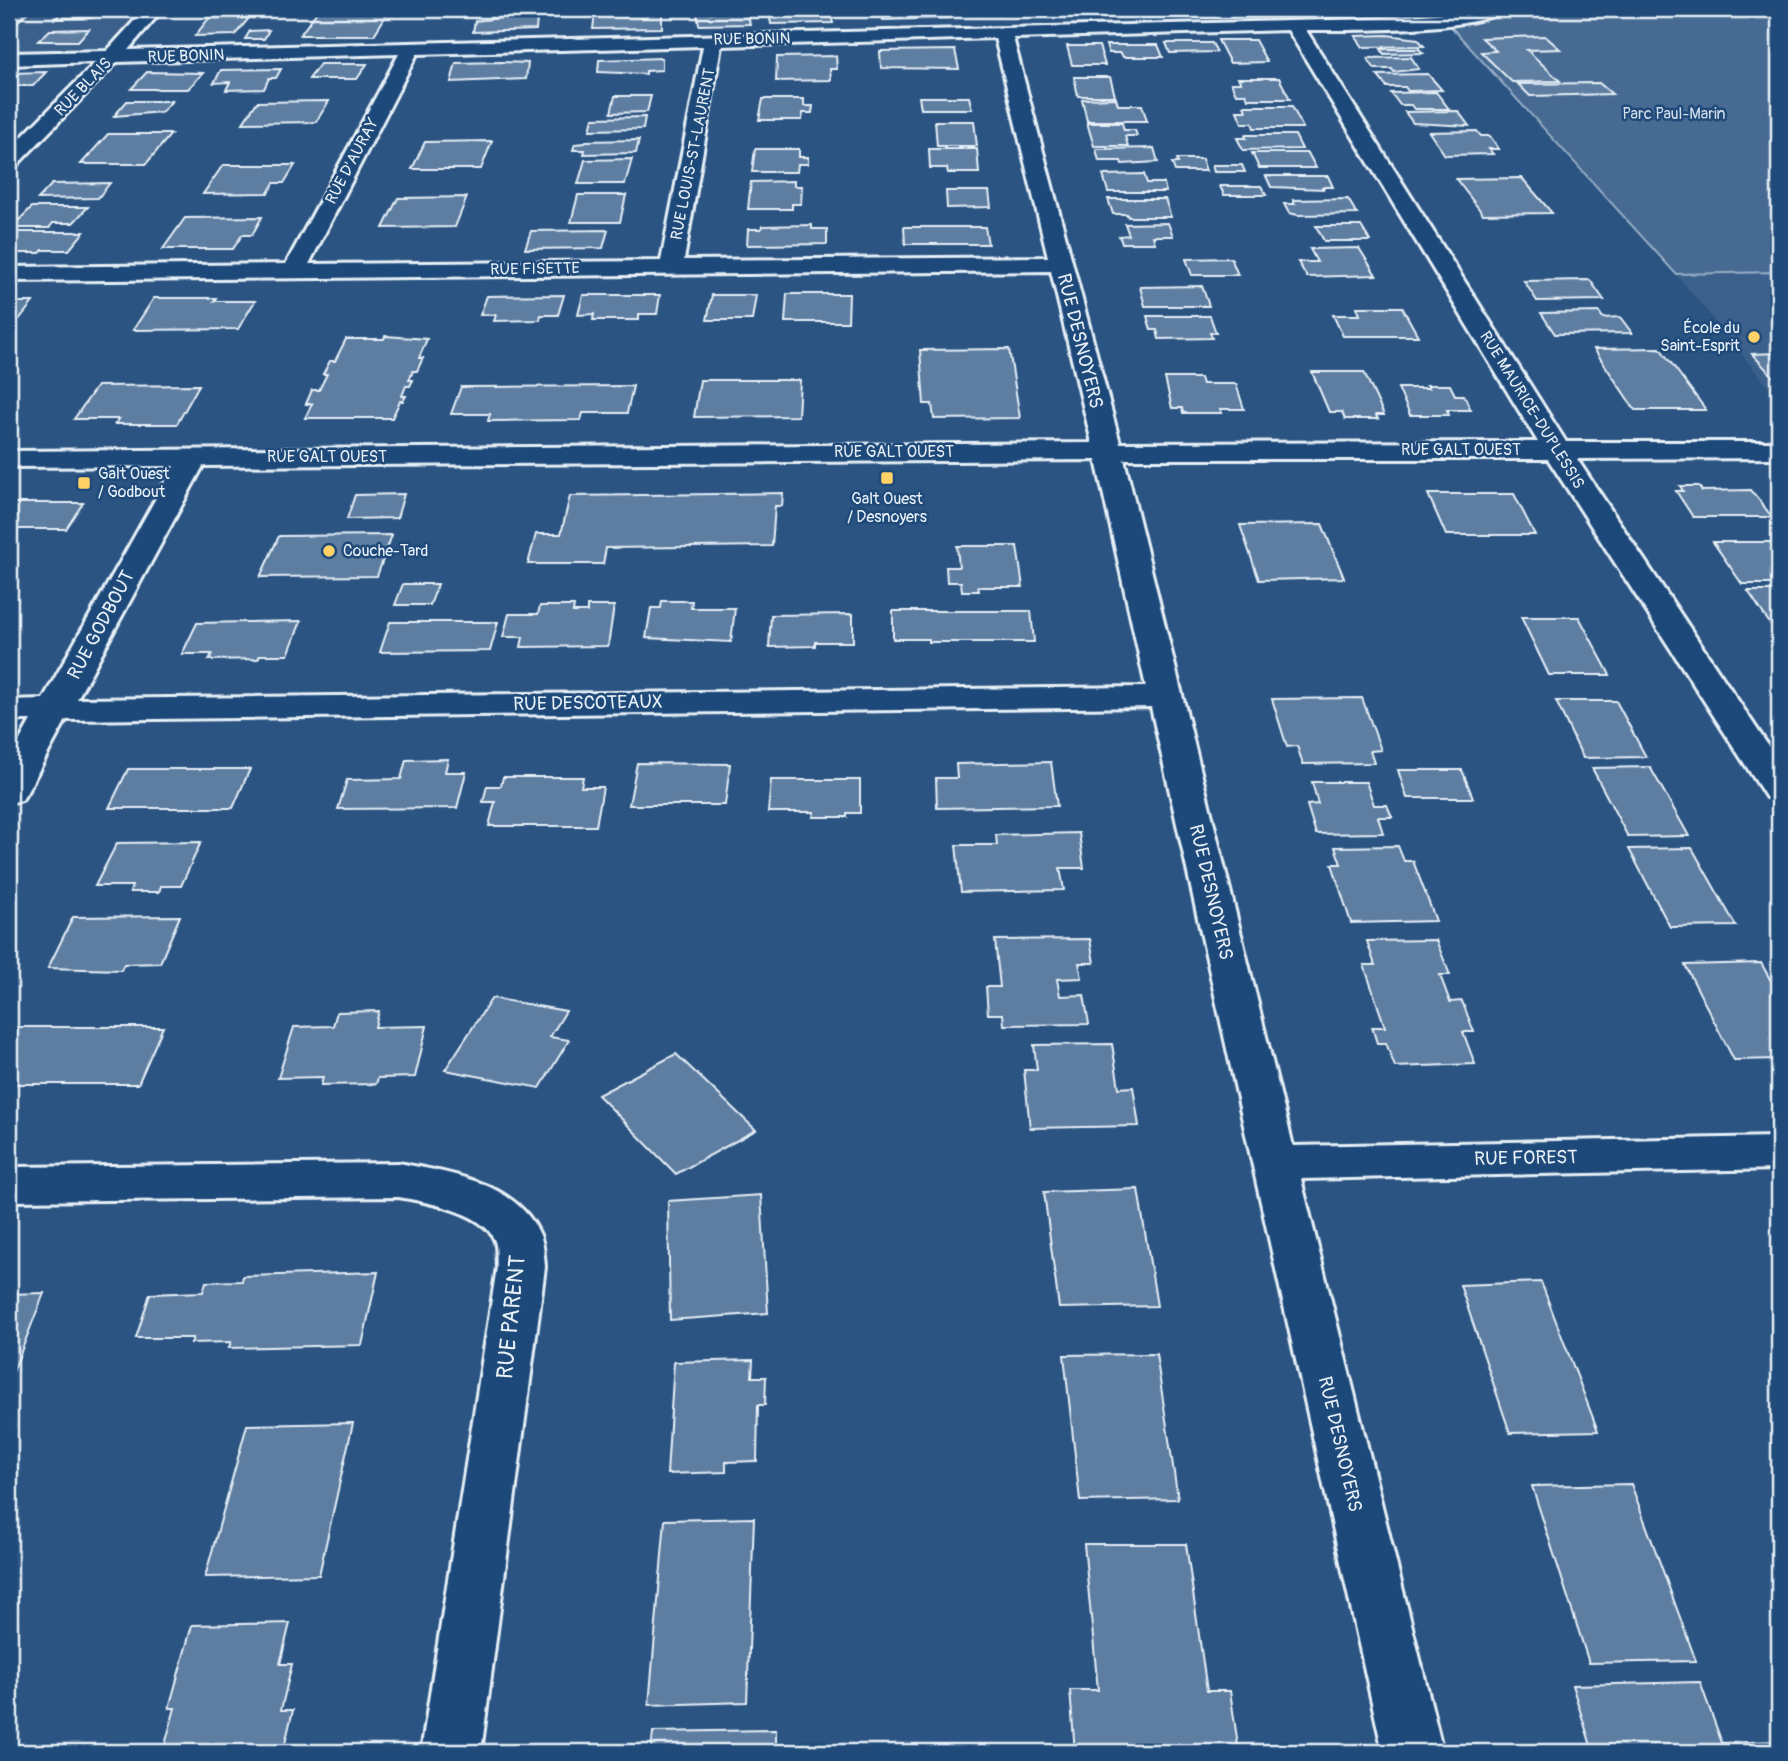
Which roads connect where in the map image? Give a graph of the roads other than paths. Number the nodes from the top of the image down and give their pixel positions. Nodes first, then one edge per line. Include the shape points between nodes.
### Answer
1 (154, 9) edge
2 (1494, 9) edge
3 (1294, 25) junction
4 (1003, 33) junction
5 (713, 40) junction
6 (410, 50) junction
7 (110, 58) junction
8 (9, 59) edge
9 (9, 162) edge
10 (1061, 264) junction
11 (671, 268) junction
12 (293, 271) junction
13 (9, 274) edge
14 (1108, 450) junction
15 (1556, 450) junction
16 (1779, 450) edge
17 (193, 458) junction
18 (9, 459) edge
19 (1166, 697) junction
20 (56, 709) junction
21 (9, 710) edge
22 (1779, 789) edge
23 (9, 792) edge
24 (1779, 1153) edge
25 (1273, 1163) junction
26 (9, 1184) edge
27 (451, 1752) edge
28 (1413, 1752) edge

1 - 7 street, RUE BLAIS
2 - 3 street, RUE BONIN via 1444,19
3 - 4 street, RUE BONIN
3 - 15 street, RUE MAURICE-DUPLESSIS
4 - 5 street, RUE BONIN
4 - 10 street, RUE DESNOYERS
5 - 6 street, RUE BONIN
5 - 11 street, RUE LOUIS-ST-LAURENT
6 - 7 street, RUE BONIN
6 - 12 street, RUE D'AURAY
7 - 8 street, RUE BONIN
7 - 9 street, RUE BLAIS
10 - 11 street, RUE FISETTE
10 - 14 street, RUE DESNOYERS
11 - 12 street, RUE FISETTE
12 - 13 street, RUE FISETTE
14 - 15 street, RUE GALT OUEST
14 - 17 street, RUE GALT OUEST
14 - 19 street, RUE DESNOYERS
15 - 16 street, RUE GALT OUEST
15 - 22 street, RUE MAURICE-DUPLESSIS
17 - 18 street, RUE GALT OUEST
17 - 20 street, RUE GODBOUT
19 - 20 street, RUE DESCOTEAUX
19 - 25 street, RUE DESNOYERS
20 - 21 street, RUE DESCOTEAUX
20 - 23 street, RUE GODBOUT
24 - 25 street, RUE FOREST
25 - 28 street, RUE DESNOYERS
26 - 27 street, RUE PARENT via 399,1180 455,1191 501,1216 517,1236 521,1267

